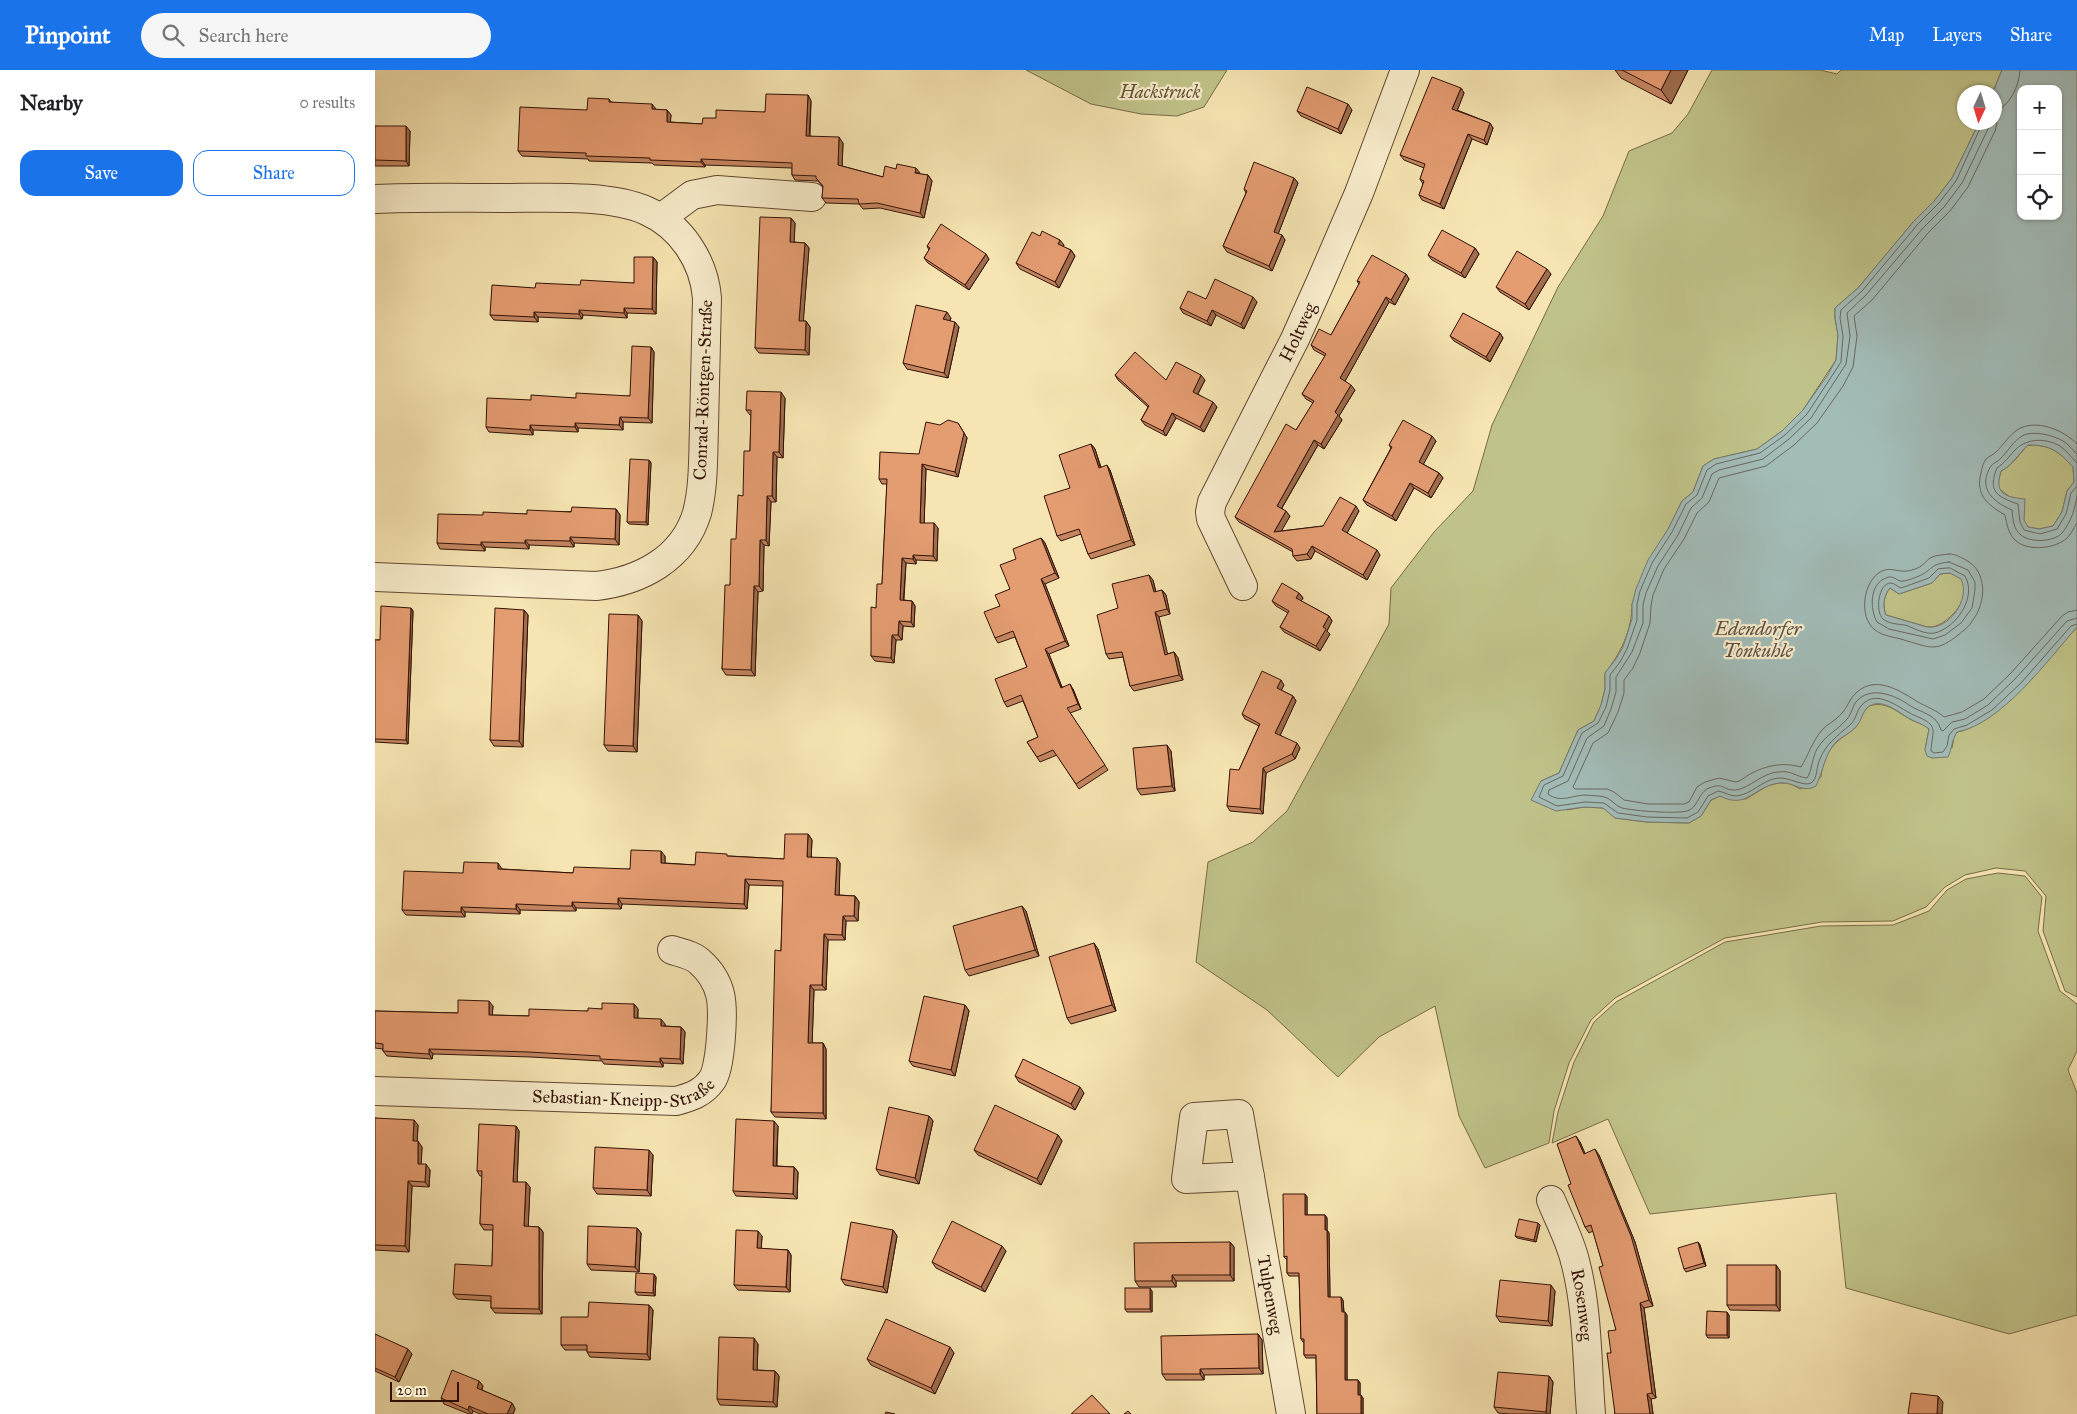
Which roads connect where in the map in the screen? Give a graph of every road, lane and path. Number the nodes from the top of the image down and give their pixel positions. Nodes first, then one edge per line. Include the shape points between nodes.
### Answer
1 (1405, 70) edge
2 (812, 197) dead end
3 (375, 199) edge
4 (661, 218) junction
5 (375, 577) edge
6 (1243, 586) dead end
7 (672, 950) dead end
8 (375, 1091) edge
9 (1250, 1176) dead end
10 (1551, 1200) dead end
11 (1291, 1414) edge
12 (1591, 1414) edge

1 - 6 street, Holtweg via 1359,193 1321,281 1212,502 1211,519
2 - 4 street via 717,190 692,195
3 - 4 street, Conrad-Röntgen-Straße via 584,200 630,206
4 - 5 street, Conrad-Röntgen-Straße via 690,248 703,277 707,298 700,492 694,521 675,552 643,575 620,583 596,586
7 - 8 street, Sebastian-Kneipp-Straße via 698,960 715,980 721,1002 718,1065 713,1079 691,1097 677,1101
9 - 11 street, Tulpenweg
10 - 12 street, Rosenweg via 1571,1246 1578,1273

